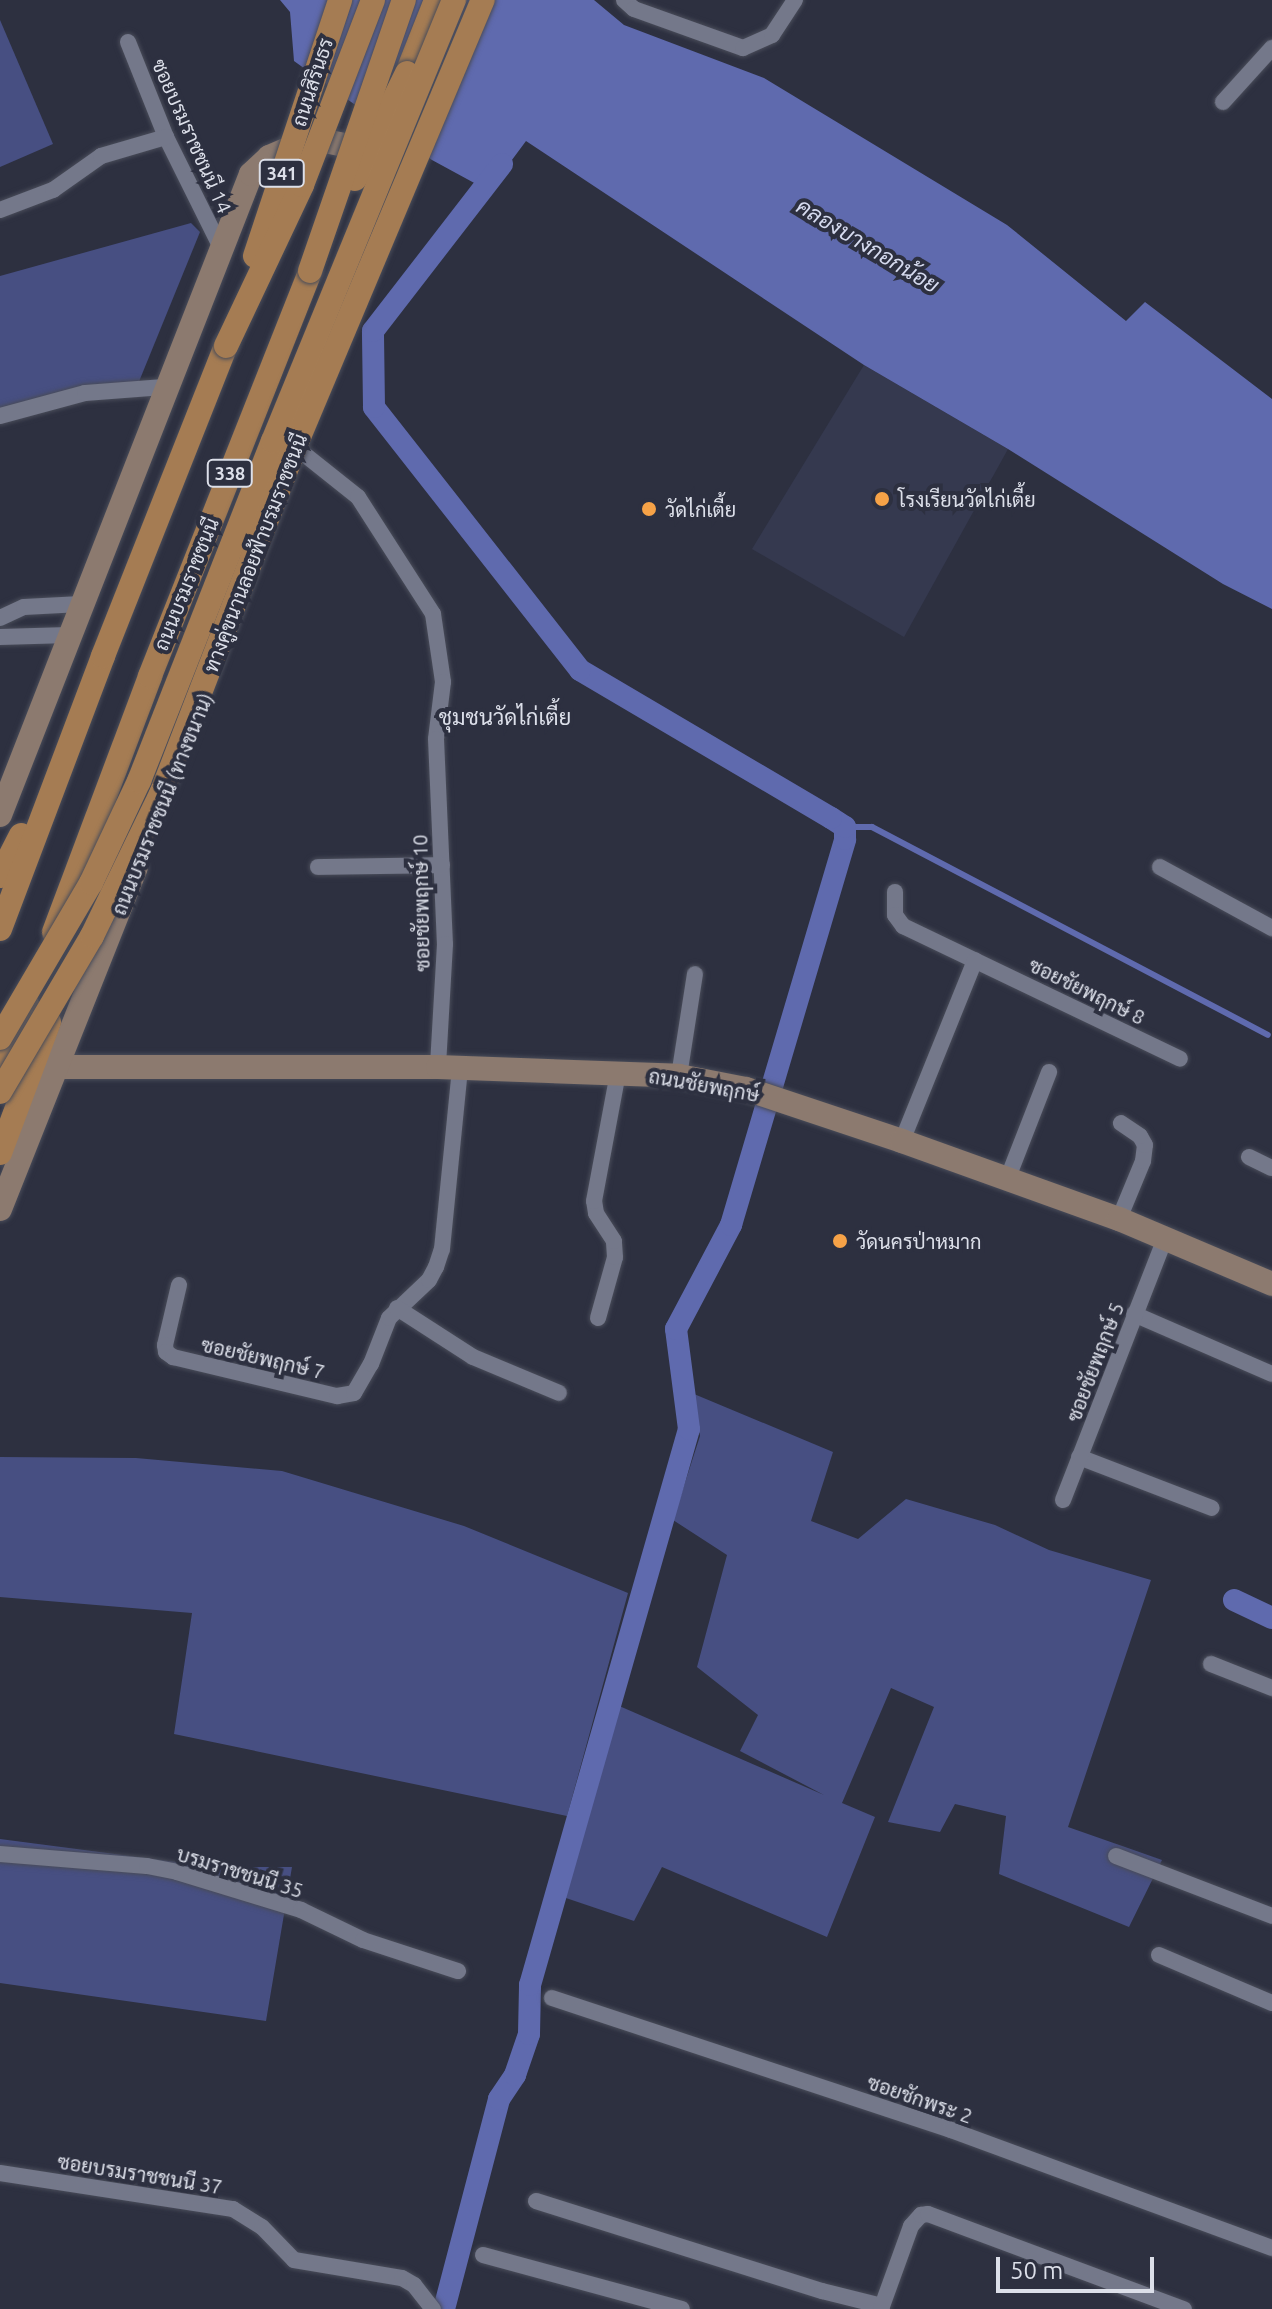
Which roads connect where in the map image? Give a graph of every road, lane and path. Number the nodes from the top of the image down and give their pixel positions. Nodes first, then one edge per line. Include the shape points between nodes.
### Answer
1 (340, 0) edge
2 (373, 0) edge
3 (404, 0) edge
4 (436, 0) edge
5 (454, 0) edge
6 (483, 0) edge
7 (795, 0) edge
8 (632, 3) edge
9 (128, 42) dead end
10 (1272, 48) edge
11 (1223, 102) dead end
12 (166, 137) junction
13 (0, 210) edge
14 (220, 246) junction
15 (310, 271) junction
16 (226, 346) junction
17 (164, 387) junction
18 (0, 416) edge
19 (304, 454) junction
20 (81, 604) junction
21 (0, 618) edge
22 (69, 635) junction
23 (0, 637) edge
24 (124, 745) junction
25 (67, 748) junction
26 (4, 789) edge
27 (0, 815) edge
28 (442, 865) junction
29 (318, 867) dead end
30 (1160, 867) dead end
31 (0, 876) edge
32 (130, 883) junction
33 (895, 892) dead end
34 (1272, 928) edge
35 (0, 929) edge
36 (975, 960) junction
37 (695, 974) dead end
38 (59, 994) junction
39 (0, 1038) edge
40 (1180, 1059) dead end
41 (55, 1067) junction
42 (449, 1068) junction
43 (1049, 1072) dead end
44 (618, 1073) junction
45 (679, 1076) junction
46 (0, 1077) edge
47 (0, 1092) edge
48 (1121, 1123) dead end
49 (902, 1141) junction
50 (0, 1153) edge
51 (1249, 1157) dead end
52 (1272, 1168) edge
53 (1007, 1180) junction
54 (0, 1209) edge
55 (1119, 1219) junction
56 (1165, 1238) junction
57 (1272, 1284) edge
58 (179, 1285) dead end
59 (397, 1308) junction
60 (1134, 1314) junction
61 (598, 1318) dead end
62 (1272, 1374) edge
63 (559, 1393) dead end
64 (1079, 1457) junction
65 (1063, 1500) dead end
66 (1212, 1508) dead end
67 (1211, 1664) dead end
68 (1272, 1688) edge
69 (0, 1854) edge
70 (1116, 1856) dead end
71 (1272, 1916) edge
72 (1159, 1955) dead end
73 (458, 1971) dead end
74 (552, 1998) dead end
75 (1272, 2003) edge
76 (0, 2173) edge
77 (536, 2201) dead end
78 (1272, 2248) edge
79 (483, 2255) dead end
80 (882, 2307) edge
81 (433, 2309) edge
82 (682, 2309) edge
83 (1184, 2309) edge

1 - 16 main road, ถนนสิรินธร / 341, bridge
2 - 16 main road, 338, bridge via 302,185
3 - 15 main road, ถนนบรมราชชนนี / 338, bridge
4 - 15 main road, bridge via 407,73
5 - 39 main road, ทางคู่ขนานลอยฟ้าบรมราชชนนี, bridge via 139,781 91,883
6 - 38 main road, ทางคู่ขนานลอยฟ้าบรมราชชนนี, bridge via 299,437 161,794
7 - 8 street via 772,35 743,48
9 - 12 street, ซอยบรมราชชนนี 14
10 - 11 street
12 - 13 street via 101,156 53,190
12 - 14 street, ซอยบรมราชชนนี 14
14 - 17 main road
14 - 19 main road, ถนนบรมราชชนนี (ทางขนาน) via 251,174 269,157 299,144 353,147 381,164 398,185 396,221
15 - 24 main road, ถนนบรมราชชนนี / 338
16 - 25 main road, 338
17 - 18 street via 85,393
17 - 20 main road
19 - 28 street, ซอยชัยพฤกษ์ 10 via 358,497 433,614 443,682 436,739
19 - 32 main road, ถนนบรมราชชนนี (ทางขนาน)
20 - 21 street via 24,607
20 - 22 main road
22 - 23 street
22 - 26 main road
24 - 32 main road
24 - 46 main road, ถนนบรมราชชนนี / 338
25 - 31 main road
25 - 35 main road, 338
26 - 27 main road
28 - 29 street
28 - 42 street, ซอยชัยพฤกษ์ 10
30 - 34 street
32 - 41 main road, ถนนบรมราชชนนี (ทางขนาน)
33 - 36 street, ซอยชัยพฤกษ์ 8 via 895,915 903,926
36 - 40 street, ซอยชัยพฤกษ์ 8
36 - 49 street
37 - 45 street
38 - 47 main road, ทางคู่ขนานลอยฟ้าบรมราชชนนี, bridge
38 - 50 main road, bridge
41 - 42 main road, ถนนชัยพฤกษ์
41 - 54 main road, ถนนบรมราชชนนี (ทางขนาน)
42 - 44 main road, ถนนชัยพฤกษ์
42 - 59 street, ซอยชัยพฤกษ์ 7 via 442,1249 429,1280
43 - 53 street
44 - 45 main road, ถนนชัยพฤกษ์
44 - 61 street via 594,1201 614,1241 615,1257
45 - 49 main road, ถนนชัยพฤกษ์ via 746,1089
48 - 55 street via 1145,1145
49 - 53 main road, ถนนชัยพฤกษ์
51 - 52 street
53 - 55 main road, ถนนชัยพฤกษ์
55 - 56 main road, ถนนชัยพฤกษ์
56 - 57 main road, ถนนชัยพฤกษ์
56 - 60 street, ซอยชัยพฤกษ์ 5
58 - 59 street, ซอยชัยพฤกษ์ 7 via 166,1352 173,1357 337,1396 349,1396 361,1385 381,1330
59 - 63 street via 473,1357
60 - 62 street
60 - 64 street, ซอยชัยพฤกษ์ 5
64 - 65 street, ซอยชัยพฤกษ์ 5
64 - 66 street
67 - 68 street
69 - 73 street, บรมราชชนนี 35 via 177,1872 301,1910 363,1940
70 - 71 street
72 - 75 street
74 - 78 street, ซอยชักพระ 2 via 951,2130
76 - 81 street, ซอยบรมราชชนนี 37 via 233,2209 262,2227 294,2260 402,2278
77 - 80 street
79 - 82 street
80 - 83 street via 911,2226 928,2214

